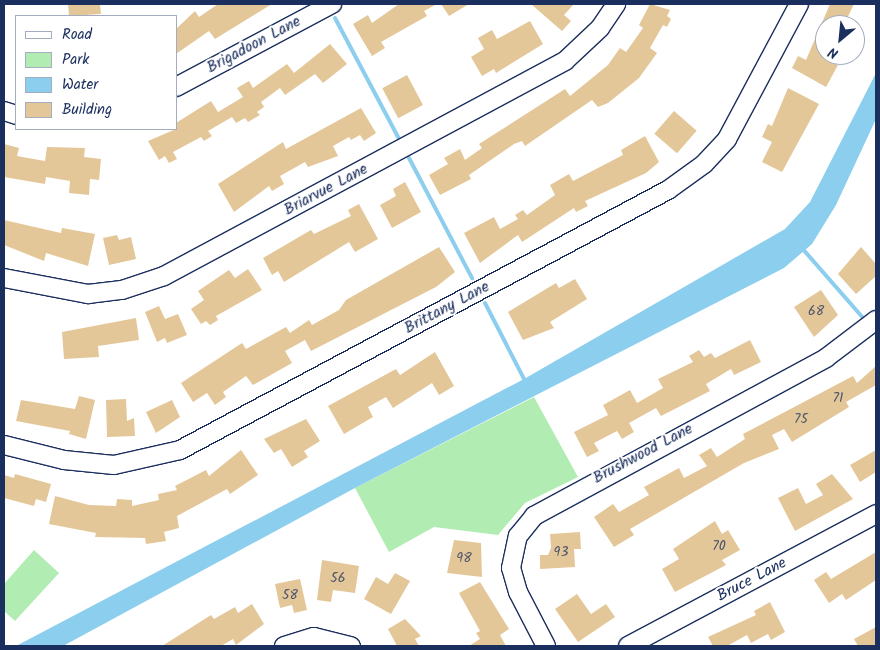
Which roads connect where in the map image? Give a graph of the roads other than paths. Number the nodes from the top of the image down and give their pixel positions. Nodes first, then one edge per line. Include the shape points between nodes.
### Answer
1 (332, 4) edge
2 (616, 4) edge
3 (799, 4) edge
4 (178, 86) edge
5 (4, 278) edge
6 (876, 320) edge
7 (4, 445) edge
8 (876, 514) edge
9 (284, 646) edge
10 (351, 646) edge
11 (546, 646) edge
12 (628, 646) edge

1 - 4 street, Brigadoon Lane
2 - 5 street, Briarvue Lane via 592,37 560,64 164,276 122,290 88,294
3 - 7 street, Brittany Lane via 727,139 699,169 668,190 180,450 114,465 64,460
6 - 11 street, Brushwood Lane via 826,358 534,516 518,536 511,568 518,592
8 - 12 street, Bruce Lane
9 - 10 street via 314,637

